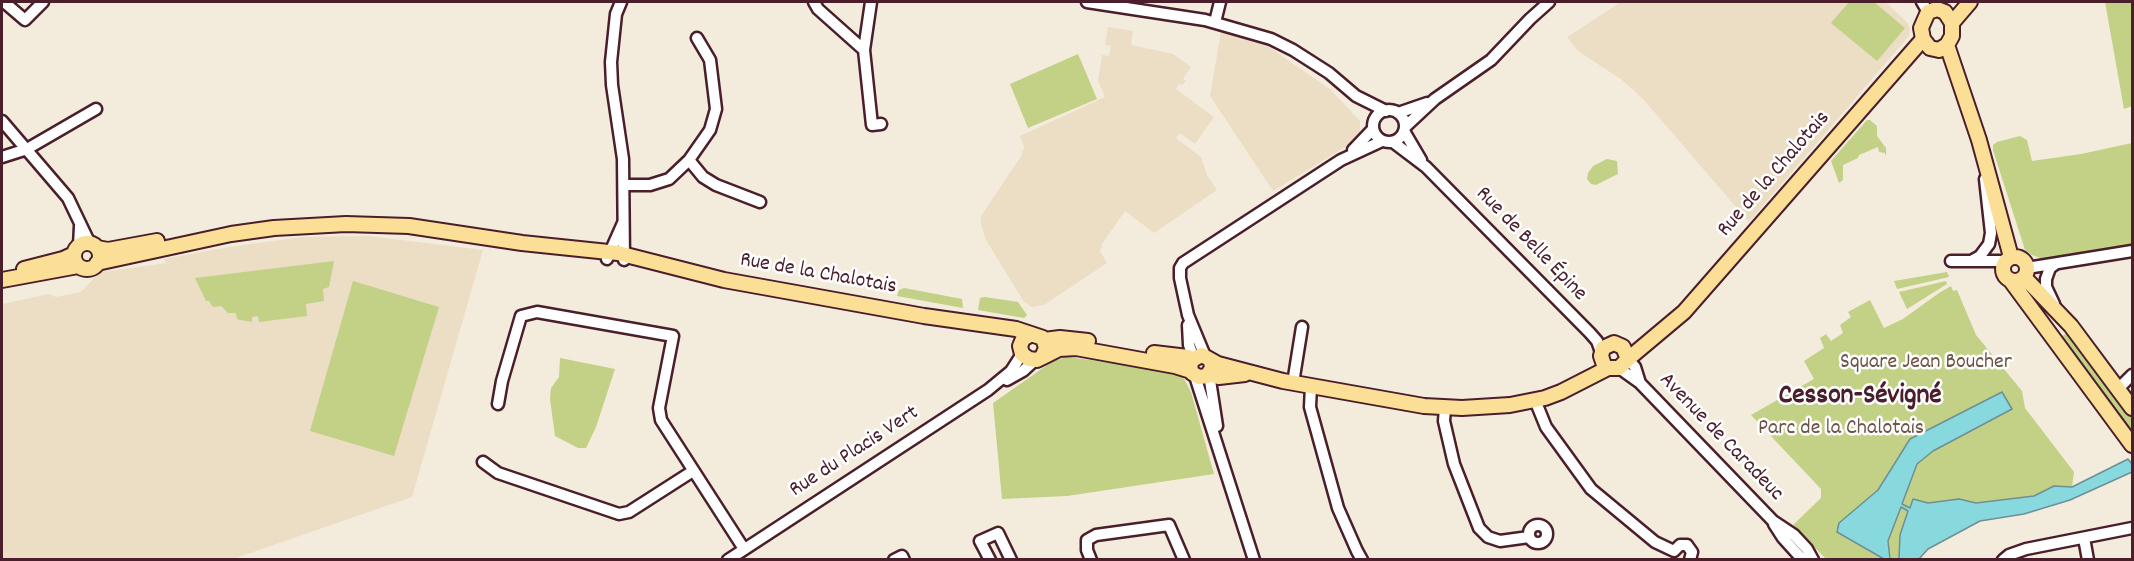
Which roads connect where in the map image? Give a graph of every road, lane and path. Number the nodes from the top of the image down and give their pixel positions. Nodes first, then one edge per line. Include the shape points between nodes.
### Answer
1 (4, 2) edge
2 (43, 2) edge
3 (621, 2) edge
4 (814, 2) edge
5 (871, 2) edge
6 (1087, 2) edge
7 (1220, 2) edge
8 (1549, 2) edge
9 (1960, 2) edge
10 (1970, 2) edge
11 (1925, 7) edge
12 (1948, 17) junction
13 (1215, 22) junction
14 (697, 38) dead end
15 (1923, 39) junction
16 (1947, 45) junction
17 (864, 50) junction
18 (1356, 96) junction
19 (1435, 99) junction
20 (96, 109) dead end
21 (1386, 111) junction
22 (1398, 113) junction
23 (2, 121) edge
24 (881, 124) dead end
25 (1373, 127) junction
26 (1405, 129) junction
27 (1388, 141) junction
28 (27, 149) junction
29 (2, 157) edge
30 (689, 160) junction
31 (1341, 160) junction
32 (1985, 166) junction
33 (1426, 167) junction
34 (625, 185) junction
35 (760, 202) dead end
36 (623, 223) junction
37 (231, 234) junction
38 (84, 251) junction
39 (2133, 251) edge
40 (608, 256) junction
41 (625, 258) junction
42 (1951, 261) dead end
43 (1971, 261) junction
44 (2008, 261) junction
45 (2058, 262) junction
46 (98, 263) junction
47 (2021, 275) junction
48 (2, 279) edge
49 (2058, 313) junction
50 (924, 316) junction
51 (1302, 327) dead end
52 (1031, 334) junction
53 (1044, 340) junction
54 (1021, 350) junction
55 (1039, 358) junction
56 (1613, 358) junction
57 (1201, 366) junction
58 (2133, 375) edge
59 (1293, 383) junction
60 (1311, 386) junction
61 (2118, 389) junction
62 (988, 390) junction
63 (1535, 400) junction
64 (498, 404) dead end
65 (1445, 408) junction
66 (2133, 408) edge
67 (2133, 445) edge
68 (483, 462) dead end
69 (693, 471) junction
70 (1773, 521) junction
71 (2133, 528) edge
72 (1529, 537) dead end
73 (2084, 538) junction
74 (744, 549) junction
75 (1675, 555) edge
76 (728, 560) edge
77 (894, 560) edge
78 (904, 560) edge
79 (990, 560) edge
80 (1011, 560) edge
81 (1091, 560) edge
82 (1184, 560) edge
83 (1254, 560) edge
84 (1362, 560) edge
85 (1690, 560) edge
86 (1803, 560) edge
87 (1813, 560) edge
88 (2003, 560) edge
89 (2088, 560) edge

1 - 2 street via 25,20
3 - 34 street via 611,62
4 - 17 street
5 - 17 street
6 - 13 street
7 - 13 street
8 - 19 street via 1491,60
9 - 12 main road
10 - 12 main road
11 - 12 main road
11 - 15 main road
12 - 16 main road via 1952,36
13 - 18 street via 1281,43
14 - 30 street via 710,60 716,109 710,130
15 - 16 main road via 1930,48 1939,50
15 - 56 main road, Rue de la Chalotais via 1684,312 1656,336
16 - 32 main road
17 - 24 street via 872,125
18 - 21 street
18 - 25 street
19 - 22 street
19 - 26 street
20 - 28 street
21 - 22 street
21 - 25 street via 1379,114
22 - 26 street
23 - 28 street
25 - 27 street via 1376,136
25 - 31 street
26 - 27 street via 1399,139
26 - 33 street, Rue de Belle Épine
27 - 31 street
27 - 33 street, Rue de Belle Épine
28 - 29 street
28 - 38 street via 79,217
30 - 34 street via 669,178 650,185
30 - 35 street via 716,185
31 - 57 street via 1182,263 1180,278
32 - 43 street via 1991,233 1982,255
32 - 44 main road
33 - 56 street, Rue de Belle Épine
34 - 36 street
36 - 40 street
36 - 41 street
37 - 38 main road, Rue de la Chalotais
37 - 40 main road, Rue de la Chalotais via 310,225 380,225 443,230
37 - 46 main road, Rue de la Chalotais
38 - 46 main road via 100,256
38 - 46 main road, Rue de la Chalotais via 90,269
38 - 48 main road, Rue de la Chalotais
39 - 45 street
40 - 41 main road, Rue de la Chalotais
41 - 50 main road, Rue de la Chalotais
42 - 43 street
43 - 44 street
44 - 47 main road via 2022,259
44 - 47 main road via 2004,274
45 - 47 street
45 - 49 street via 2050,268 2046,287
47 - 49 main road
47 - 67 main road
49 - 61 main road
50 - 52 main road, Rue de la Chalotais via 1002,326
50 - 54 main road, Rue de la Chalotais via 1001,334 1011,338
51 - 59 street
52 - 53 main road
52 - 54 main road via 1023,339
53 - 55 main road via 1046,348
53 - 57 main road, Rue de la Chalotais via 1071,338 1188,357
54 - 55 main road via 1026,358
54 - 62 street, Rue du Placis Vert via 1011,371
55 - 57 main road, Rue de la Chalotais via 1076,348 1175,366
55 - 62 street, Rue du Placis Vert
56 - 63 main road, Rue de la Chalotais via 1555,394
56 - 70 street, Avenue de Caradeuc via 1635,368 1640,383
57 - 59 main road, Rue de la Chalotais
57 - 83 street via 1223,459
58 - 61 street
59 - 60 main road, Rue de la Chalotais
60 - 65 main road, Rue de la Chalotais
60 - 84 street via 1310,407 1338,508
61 - 66 main road
62 - 74 street, Rue du Placis Vert
63 - 65 main road, Rue de la Chalotais via 1499,407
63 - 75 street via 1546,427 1591,489
64 - 69 street via 521,316 537,312 673,336 658,408 661,420
65 - 72 street via 1444,422 1454,464 1479,528 1500,541
68 - 69 street via 498,473 619,514 629,512
69 - 74 street
70 - 86 street, Avenue de Caradeuc
70 - 87 street, Avenue de Caradeuc via 1794,535
71 - 73 street
73 - 88 street via 2026,549
73 - 89 street
74 - 76 street, Rue du Placis Vert
75 - 85 street via 1678,546 1687,545 1692,552
77 - 78 street via 902,556
79 - 80 street via 980,541 998,532
81 - 82 street via 1087,540 1096,535 1169,525

